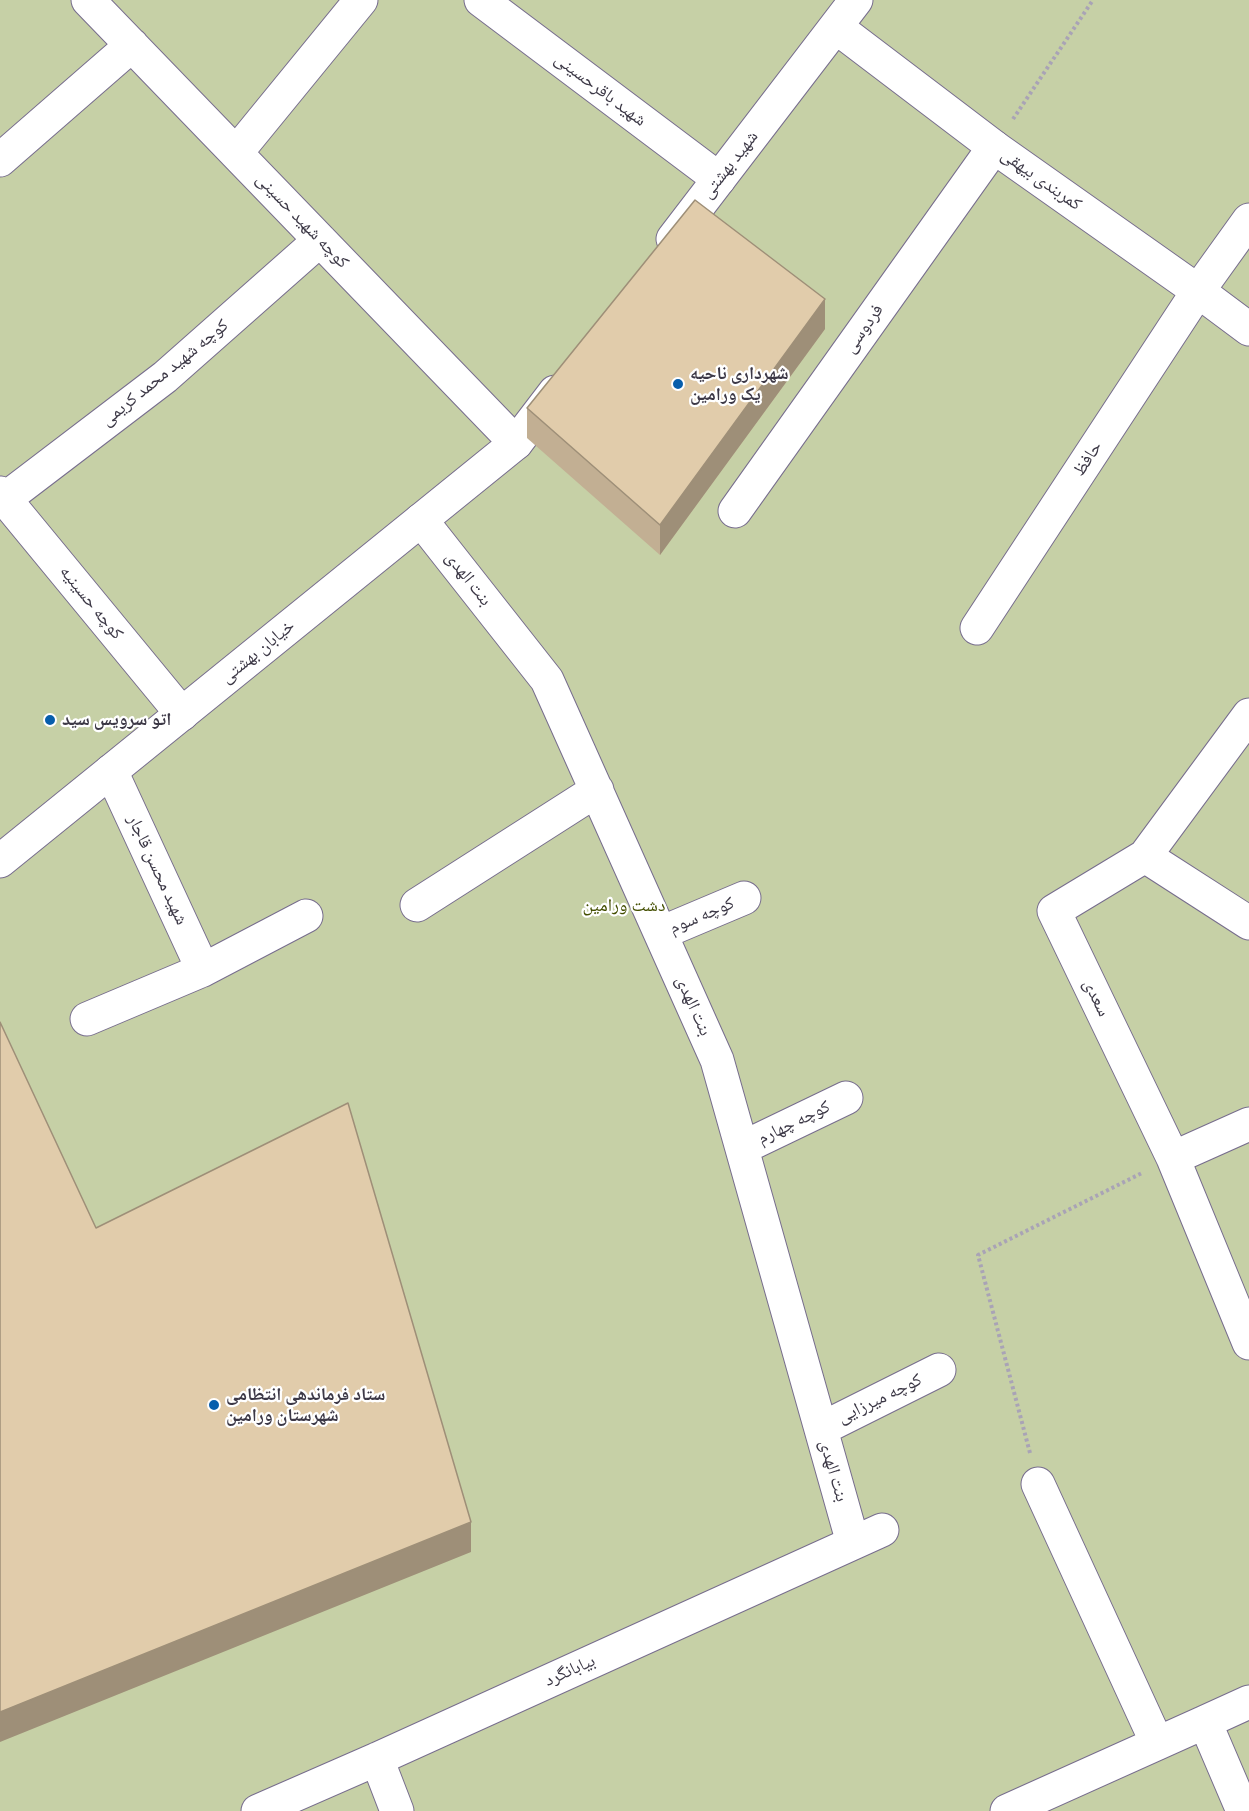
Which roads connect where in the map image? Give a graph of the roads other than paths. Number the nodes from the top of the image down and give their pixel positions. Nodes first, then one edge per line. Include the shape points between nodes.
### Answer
1 (88, 0) edge
2 (361, 0) edge
3 (481, 0) edge
4 (856, 0) edge
5 (836, 27) junction
6 (132, 45) junction
7 (994, 147) junction
8 (236, 153) junction
9 (0, 160) edge
10 (719, 179) junction
11 (1249, 220) edge
12 (320, 240) junction
13 (654, 264) edge
14 (1198, 291) junction
15 (1249, 329) edge
16 (574, 368) edge
17 (516, 443) junction
18 (3, 496) edge
19 (735, 511) dead end
20 (421, 520) junction
21 (977, 628) dead end
22 (182, 714) junction
23 (1249, 715) edge
24 (111, 771) junction
25 (597, 790) junction
26 (1145, 856) junction
27 (0, 861) edge
28 (744, 898) dead end
29 (417, 905) dead end
30 (306, 916) dead end
31 (1249, 923) edge
32 (661, 933) junction
33 (203, 970) junction
34 (87, 1019) dead end
35 (846, 1098) dead end
36 (1249, 1124) edge
37 (742, 1148) junction
38 (1173, 1158) junction
39 (1249, 1343) edge
40 (939, 1370) dead end
41 (821, 1429) junction
42 (1038, 1484) road end
43 (882, 1530) dead end
44 (853, 1543) junction
45 (1249, 1702) edge
46 (1205, 1722) junction
47 (1157, 1743) junction
48 (377, 1759) junction
49 (258, 1811) edge
50 (397, 1811) edge
51 (1007, 1811) edge
52 (1244, 1811) edge

1 - 6 street, کوچه شهید حسینی
2 - 8 street
3 - 10 street, شهید باقرحسینی
4 - 5 street, شهید بهشتی
5 - 7 street, کمربندی بیهقی
5 - 10 street, شهید بهشتی
6 - 8 street, کوچه شهید حسینی
6 - 9 street
7 - 14 street, کمربندی بیهقی
7 - 19 street, فردوسی
8 - 12 street, کوچه شهید حسینی
10 - 13 street, شهید بهشتی
11 - 14 street, حافظ
12 - 17 street, کوچه شهید حسینی
12 - 18 street, کوچه شهید محمد کریمی via 165,377
14 - 15 street, کمربندی بیهقی
14 - 21 street, حافظ
16 - 17 street
17 - 20 street, خیابان بهشتی
18 - 22 street, کوچه حسینیه
20 - 22 street, خیابان بهشتی
20 - 25 street, بنت الهدی via 547,680
22 - 24 street, خیابان بهشتی
23 - 26 street, سعدی
24 - 27 street, خیابان بهشتی
24 - 33 street, شهید محسن قاجار
25 - 29 street
25 - 32 street, بنت الهدی
26 - 31 street
26 - 38 street, سعدی via 1054,911
28 - 32 street, کوچه سوم
30 - 33 street
32 - 37 street, بنت الهدی via 717,1060
33 - 34 street
35 - 37 street, کوچه چهارم
36 - 38 street
37 - 41 street, بنت الهدی
38 - 39 street, سعدی
40 - 41 street, کوچه میرزایی
41 - 44 street, بنت الهدی
42 - 47 street
43 - 44 street, بیابانگرد
44 - 48 street, بیابانگرد
45 - 46 street
46 - 47 street
46 - 52 street
47 - 51 street
48 - 49 street, بیابانگرد
48 - 50 street

